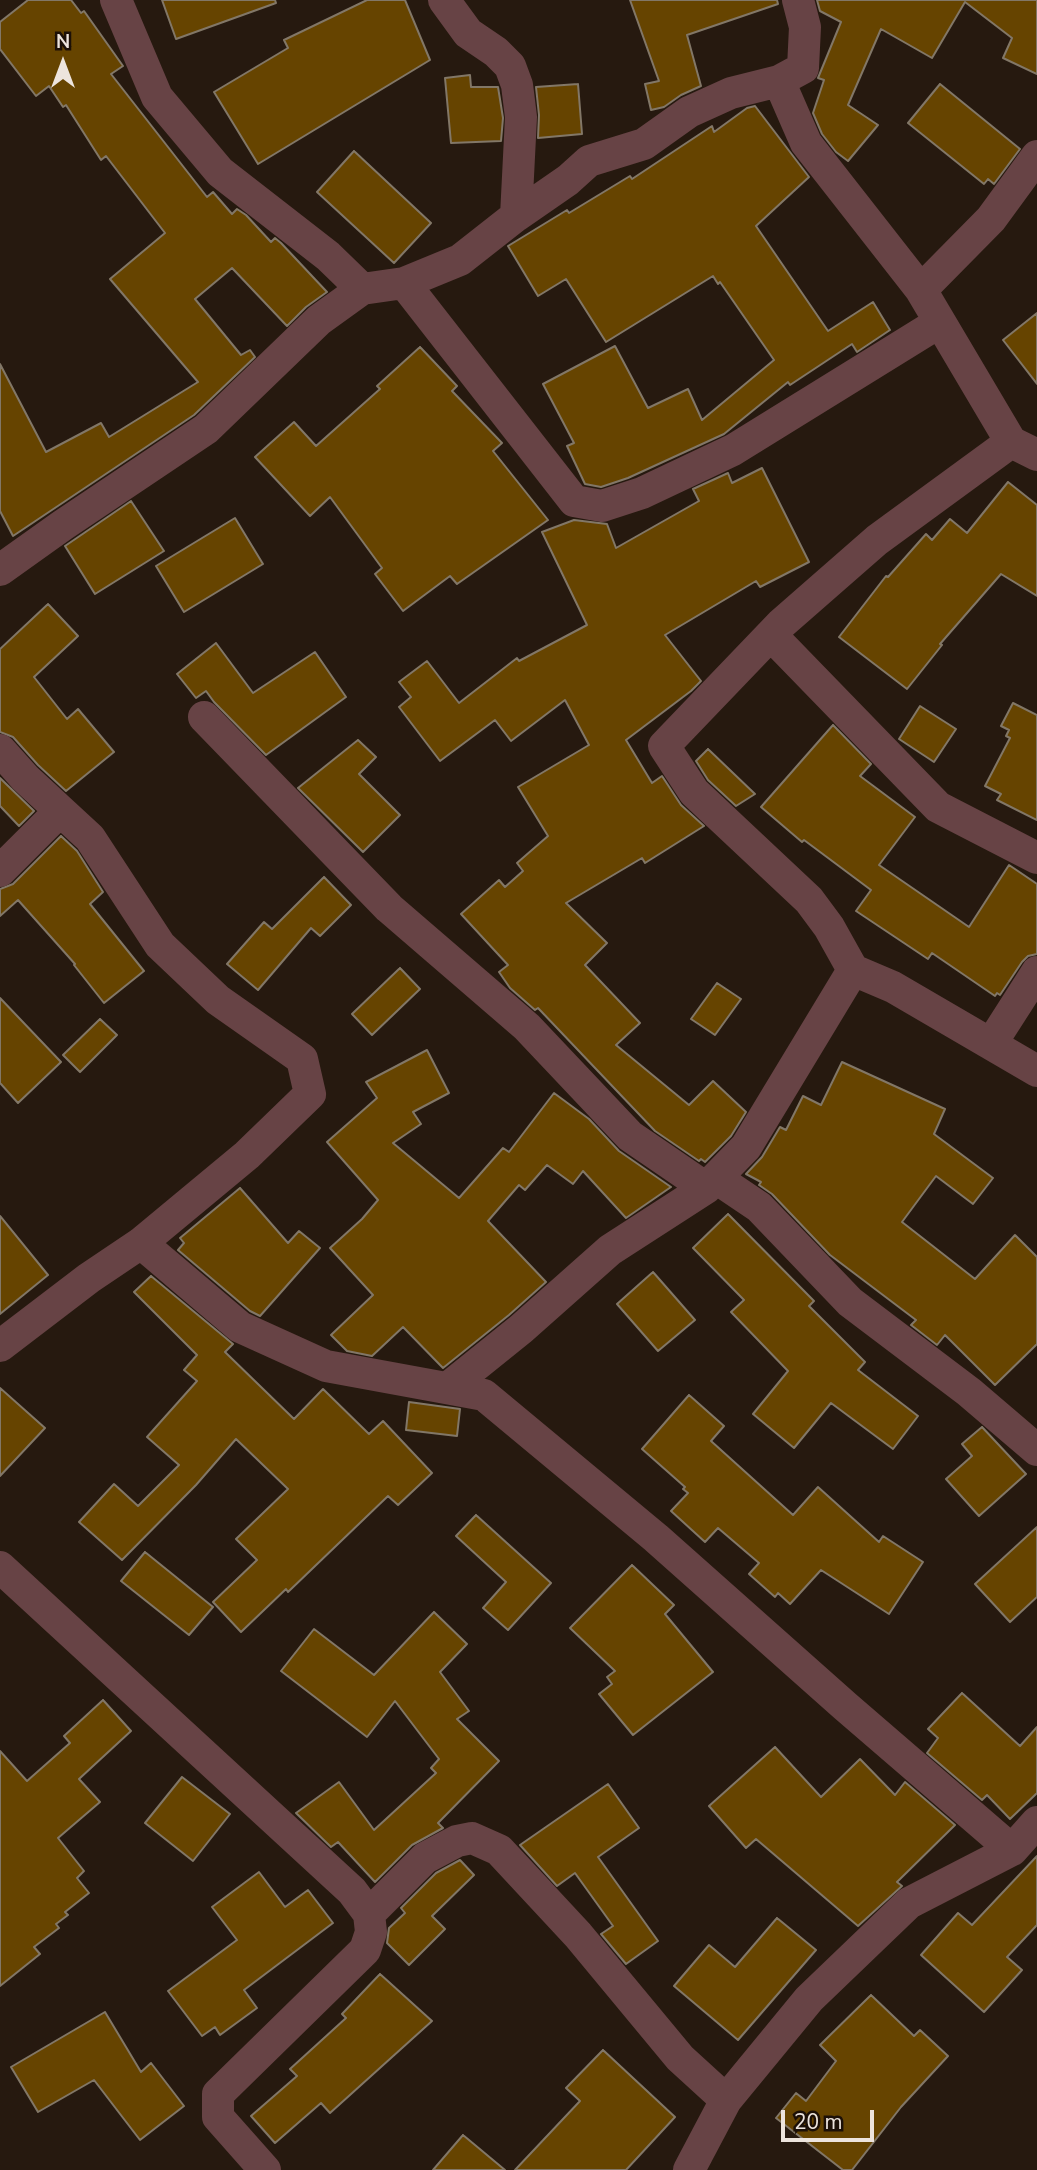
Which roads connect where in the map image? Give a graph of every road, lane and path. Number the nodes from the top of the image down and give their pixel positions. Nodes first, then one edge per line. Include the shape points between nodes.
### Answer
1 (116, 0) edge
2 (444, 0) edge
3 (800, 1) edge
4 (779, 81) junction
5 (1037, 156) edge
6 (516, 216) junction
7 (404, 284) junction
8 (362, 289) junction
9 (921, 290) junction
10 (940, 322) junction
11 (1024, 449) edge
12 (0, 570) edge
13 (771, 635) junction
14 (204, 716) dead end
15 (0, 750) edge
16 (60, 811) junction
17 (1037, 859) edge
18 (0, 871) edge
19 (853, 970) junction
20 (1037, 972) edge
21 (991, 1044) junction
22 (1037, 1071) edge
23 (711, 1183) junction
24 (141, 1243) junction
25 (0, 1346) edge
26 (449, 1387) junction
27 (1037, 1450) edge
28 (0, 1567) edge
29 (1037, 1822) edge
30 (1012, 1850) junction
31 (369, 1914) junction
32 (726, 2100) junction
33 (265, 2170) edge
34 (689, 2170) edge

1 - 8 street via 158,97 220,172 328,256
2 - 6 street via 468,33 510,66 517,85 521,117
3 - 4 street via 805,27 803,68
4 - 6 street via 731,93 689,112 644,144 589,161
4 - 9 street via 806,143
5 - 9 street via 991,219
6 - 7 street via 460,260
7 - 8 street
7 - 10 street via 574,501 602,506 642,493 733,450
8 - 12 street via 319,320 206,429
9 - 10 street
10 - 11 street
11 - 13 street via 877,540
13 - 17 street via 937,807
13 - 19 street via 664,746 694,792 809,900
14 - 23 street via 389,908 527,1027 630,1136
15 - 16 street
16 - 18 street
16 - 24 street via 89,838 160,945 218,1000 302,1059 309,1080 310,1094 247,1155
19 - 21 street via 893,987
19 - 23 street via 746,1147
20 - 21 street
21 - 22 street
23 - 26 street via 610,1250
23 - 27 street via 759,1208 850,1302
24 - 25 street
24 - 26 street via 240,1327 326,1366
26 - 30 street via 484,1395 656,1538
28 - 31 street via 352,1891
29 - 30 street
30 - 32 street via 909,1903 809,1999
31 - 32 street via 425,1858 457,1841 472,1838 499,1850 680,2058
31 - 33 street via 371,1932 365,1950 218,2094 218,2117
32 - 34 street

